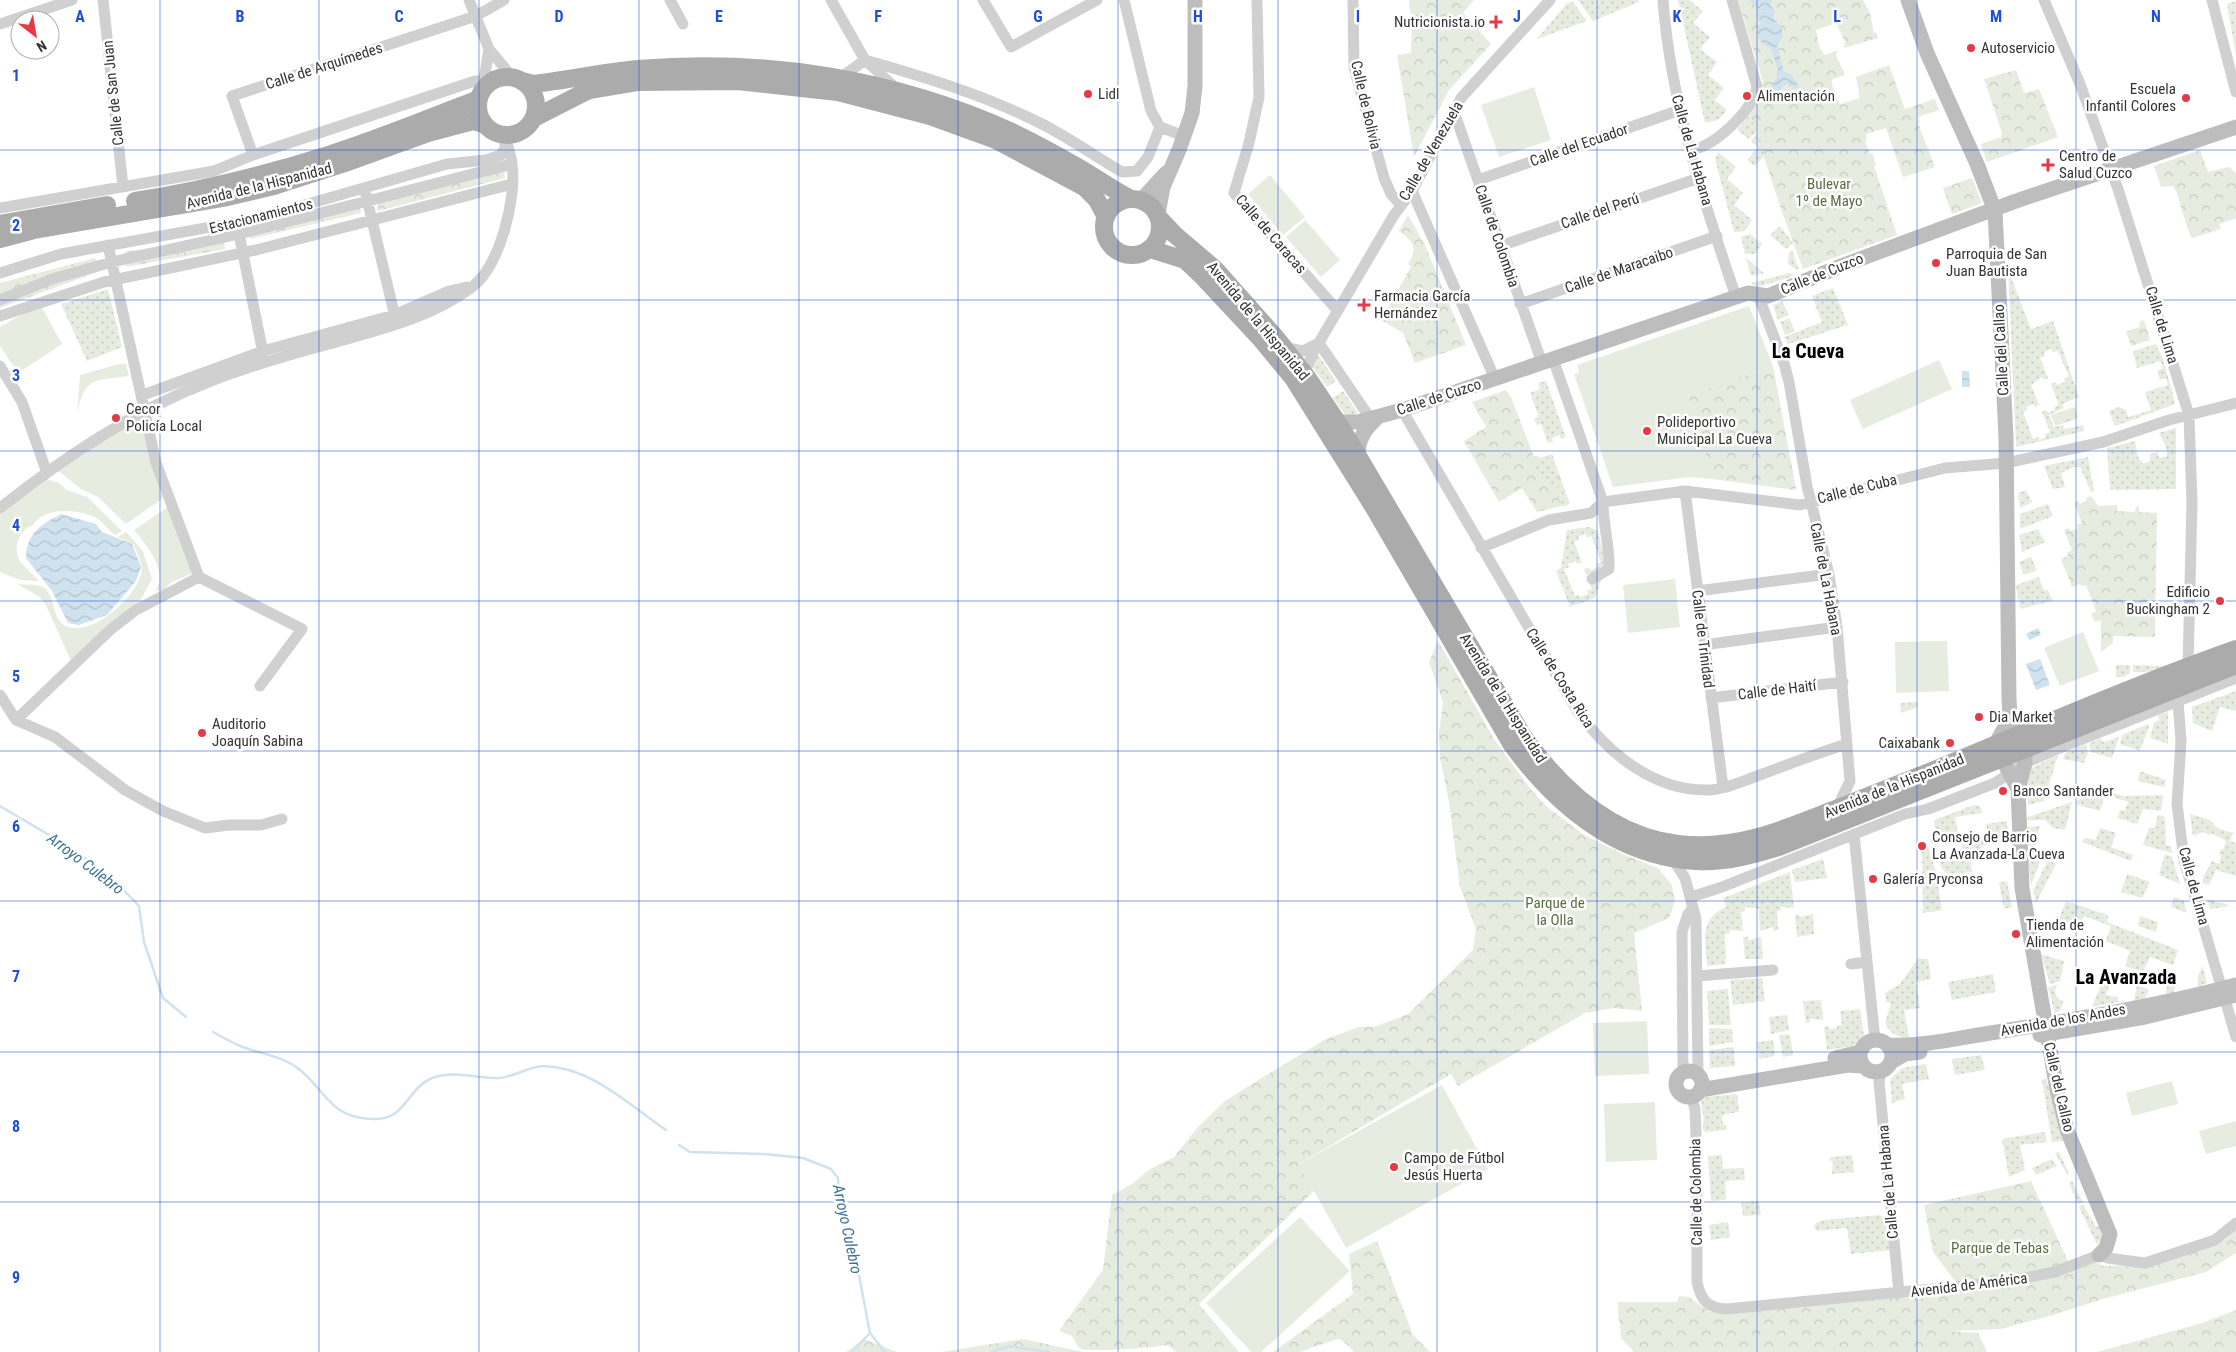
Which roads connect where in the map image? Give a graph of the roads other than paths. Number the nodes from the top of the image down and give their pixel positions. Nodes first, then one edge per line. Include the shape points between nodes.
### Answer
1 (72, 0) edge
2 (103, 0) edge
3 (470, 0) edge
4 (504, 0) edge
5 (670, 0) edge
6 (831, 0) edge
7 (983, 0) edge
8 (1097, 0) edge
9 (1124, 0) edge
10 (1195, 0) edge
11 (1257, 0) edge
12 (1353, 0) edge
13 (1550, 0) edge
14 (1662, 0) edge
15 (1732, 0) edge
16 (1908, 0) edge
17 (2044, 0) edge
18 (2212, 0) edge
19 (476, 16) junction
20 (0, 24) edge
21 (683, 24) dead end
22 (489, 49) junction
23 (864, 60) junction
24 (840, 78) junction
25 (518, 80) junction
26 (483, 86) junction
27 (900, 92) junction
28 (2236, 92) edge
29 (1453, 109) junction
30 (1680, 110) junction
31 (534, 118) junction
32 (484, 124) junction
33 (1160, 127) junction
34 (2236, 127) edge
35 (504, 135) junction
36 (1184, 136) junction
37 (1692, 150) junction
38 (253, 155) junction
39 (512, 164) junction
40 (1173, 164) junction
41 (2111, 171) junction
42 (1699, 178) junction
43 (1478, 180) junction
44 (512, 184) junction
45 (123, 187) junction
46 (364, 188) junction
47 (1412, 191) junction
48 (1136, 200) junction
49 (368, 201) junction
50 (1401, 205) junction
51 (1, 210) edge
52 (1995, 211) junction
53 (1158, 216) junction
54 (1106, 218) junction
55 (372, 220) junction
56 (238, 229) junction
57 (1717, 236) junction
58 (0, 239) edge
59 (108, 245) junction
60 (1500, 246) junction
61 (1150, 249) junction
62 (243, 253) junction
63 (112, 262) junction
64 (0, 273) edge
65 (116, 280) junction
66 (1758, 294) junction
67 (1736, 297) junction
68 (0, 300) edge
69 (1520, 304) junction
70 (1338, 311) junction
71 (0, 316) edge
72 (396, 320) junction
73 (1319, 343) junction
74 (1283, 346) junction
75 (264, 356) junction
76 (1548, 361) junction
77 (0, 366) edge
78 (1306, 376) junction
79 (1495, 379) junction
80 (143, 395) junction
81 (2236, 403) edge
82 (1402, 410) junction
83 (145, 411) junction
84 (2190, 415) junction
85 (1374, 418) junction
86 (1337, 422) junction
87 (1358, 456) junction
88 (2006, 463) junction
89 (47, 473) junction
90 (1685, 491) junction
91 (1811, 501) junction
92 (1603, 502) junction
93 (0, 508) edge
94 (1481, 548) junction
95 (1828, 574) junction
96 (198, 577) junction
97 (1592, 579) dead end
98 (1697, 591) junction
99 (1837, 627) junction
100 (1703, 645) junction
101 (2236, 649) edge
102 (2236, 665) edge
103 (2188, 668) junction
104 (2236, 678) edge
105 (1843, 682) junction
106 (260, 686) dead end
107 (0, 695) edge
108 (1711, 698) junction
109 (2178, 701) junction
110 (2010, 718) junction
111 (16, 720) junction
112 (2041, 726) junction
113 (1847, 744) junction
114 (2023, 749) junction
115 (2002, 759) junction
116 (1850, 781) junction
117 (1723, 787) junction
118 (2018, 789) junction
119 (1873, 795) junction
120 (1838, 808) junction
121 (282, 819) dead end
122 (1854, 834) junction
123 (1672, 858) junction
124 (1692, 902) junction
125 (1867, 962) junction
126 (1851, 964) dead end
127 (1773, 970) dead end
128 (1697, 976) junction
129 (2230, 992) edge
130 (2047, 1029) junction
131 (2236, 1037) edge
132 (1881, 1042) junction
133 (1861, 1059) junction
134 (1886, 1067) junction
135 (1695, 1082) junction
136 (2236, 1223) edge
137 (2099, 1254) junction
138 (1698, 1289) joint
139 (1899, 1293) junction

1 - 20 street
2 - 45 street, Calle de San Juan
3 - 19 street
4 - 19 street
5 - 21 street
6 - 23 street
7 - 8 street via 1011,47
9 - 33 street via 1151,111
10 - 36 street via 1196,86
11 - 70 street, Calle de Caracas via 1259,97 1234,193
12 - 50 street, Calle de Bolivia via 1356,74 1384,178 1391,194
13 - 29 street, Calle de Venezuela
14 - 30 street, Calle de La Habana
15 - 37 street via 1757,87 1756,94 1725,132 1702,148
16 - 52 street, Calle del Callao via 1927,53
17 - 41 street, Calle de Lima via 2080,84
18 - 28 street
19 - 22 street
19 - 38 street, Calle de Arquímedes via 232,96
22 - 25 street
22 - 26 street
23 - 24 street
23 - 27 street
23 - 33 street via 932,78 989,100 1041,124 1122,172 1137,171 1148,157
24 - 25 main road via 780,70 688,66 637,69 540,83
24 - 27 main road
25 - 26 main road
25 - 31 main road via 532,91 536,104
26 - 32 main road via 478,108
26 - 38 street, Avenida de la Hispanidad
26 - 51 main road, Avenida de la Hispanidad via 330,155 272,172 183,193
27 - 48 main road via 941,104 1013,133
29 - 43 street, Calle de Colombia
29 - 47 street, Calle de Venezuela
30 - 37 street, Calle de La Habana
30 - 43 street, Calle del Ecuador
31 - 35 main road via 516,134
31 - 54 main road via 589,90 637,82 738,81 838,92 930,116 996,140 1084,187 1098,200
32 - 35 main road via 493,132
32 - 58 main road, Avenida de la Hispanidad via 473,121 428,133 345,163 232,196 34,230
33 - 36 street
34 - 41 street, Calle de Cuzco
35 - 39 street
35 - 46 street, Estacionamientos via 505,148 501,155 447,164
36 - 40 street
37 - 42 street, Calle de La Habana
38 - 45 street, Avenida de la Hispanidad via 214,171
39 - 44 street
39 - 49 street
40 - 48 street
40 - 53 street via 1163,187
41 - 52 street, Calle de Cuzco via 2016,201
41 - 84 street, Calle de Lima
42 - 57 street, Calle de La Habana
42 - 60 street, Calle del Perú
43 - 60 street, Calle de Colombia
44 - 55 street
44 - 72 street via 504,235 493,259 474,286 446,303
45 - 51 street, Avenida de la Hispanidad
46 - 49 street
46 - 56 street, Estacionamientos
47 - 50 street, Calle de Venezuela
47 - 79 street
48 - 53 main road via 1151,206
48 - 54 main road via 1116,205
49 - 55 street
49 - 56 street
50 - 70 street, Calle de Venezuela
52 - 66 street, Calle de Cuzco via 1768,296
52 - 88 street, Calle del Callao
53 - 61 main road via 1160,235
53 - 74 main road, Avenida de la Hispanidad via 1215,269
54 - 61 main road via 1105,236 1116,250 1133,256
55 - 62 street
55 - 72 street
56 - 59 street, Estacionamientos
56 - 62 street
56 - 63 street
57 - 67 street, Calle de La Habana
57 - 69 street, Calle de Maracaibo
59 - 63 street
59 - 64 street, Estacionamientos via 61,254
60 - 69 street, Calle de Colombia
61 - 123 main road, Avenida de la Hispanidad via 1185,260 1260,338 1293,378 1329,433 1512,745 1530,769 1550,792 1589,823 1636,848
62 - 65 street
62 - 75 street
63 - 65 street
63 - 68 street via 52,279
65 - 71 street
65 - 80 street
66 - 67 street, Calle de Cuzco
66 - 91 street, Calle de La Habana via 1790,382
67 - 76 street, Calle de Cuzco
69 - 76 street, Calle de Colombia
70 - 73 street, Calle de Venezuela
72 - 75 street
73 - 74 street via 1303,351
73 - 78 street, Calle de Venezuela via 1307,364
73 - 85 street, Avenida de la Hispanidad
74 - 78 main road, Avenida de la Hispanidad
75 - 80 street
75 - 83 street
76 - 79 street, Calle de Cuzco
76 - 92 street, Calle de Colombia
77 - 89 street via 22,402
78 - 86 main road, Avenida de la Hispanidad
79 - 82 street, Calle de Cuzco
80 - 83 street
81 - 84 street, Calle de Cuba
82 - 85 street, Calle de Cuzco
82 - 94 street, Calle de Costa Rica
83 - 89 street
83 - 96 street via 162,481
84 - 88 street, Calle de Cuba via 2102,442
84 - 103 street, Calle de Lima via 2192,503
85 - 86 street, Calle de Cuzco
85 - 87 street, Calle de Cuzco via 1358,443
86 - 87 main road, Avenida de la Hispanidad
87 - 120 main road, Avenida de la Hispanidad via 1524,736 1552,774 1588,806 1614,823 1645,836 1677,844 1713,846 1757,838
88 - 91 street, Calle de Cuba via 1945,468
88 - 110 street, Calle del Callao
89 - 93 street
90 - 91 street, Calle de Cuba via 1800,505
90 - 92 street, Calle de Cuba
90 - 98 street, Calle de Trinidad
91 - 95 street, Calle de La Habana
92 - 94 street, Calle de Cuba via 1591,513 1549,520
92 - 97 street, Calle de Colombia via 1610,552 1609,570
94 - 117 street, Calle de Costa Rica via 1566,693 1590,728 1622,760 1660,782 1710,790
95 - 98 street
95 - 99 street, Calle de La Habana
96 - 106 street via 302,629
96 - 111 street via 136,610 110,630
98 - 100 street, Calle de Trinidad
99 - 100 street
99 - 105 street, Calle de La Habana
100 - 108 street, Calle de Trinidad
101 - 103 main road, Avenida de la Hispanidad
102 - 114 main road, Avenida de la Hispanidad
103 - 112 main road, Avenida de la Hispanidad
104 - 109 street, Avenida de la Hispanidad
105 - 108 street, Calle de Haití
105 - 113 street, Calle de La Habana
107 - 111 street
108 - 117 street, Calle de Trinidad
109 - 114 street, Avenida de la Hispanidad
109 - 129 street, Calle de Lima via 2181,741 2177,804 2184,860
110 - 112 street via 2022,725
110 - 114 street, Calle del Callao
110 - 115 street, Calle del Callao
111 - 121 street via 56,737 132,794 205,828 261,825
112 - 114 main road, Avenida de la Hispanidad
113 - 116 street, Calle de La Habana
113 - 117 street, Calle de Costa Rica
114 - 115 main road, Avenida de la Hispanidad
114 - 118 street, Calle del Callao
115 - 118 street, Calle del Callao
115 - 119 main road, Avenida de la Hispanidad
115 - 122 street, Avenida de la Hispanidad via 1995,782
115 - 123 main road, Avenida de la Hispanidad via 1779,847 1743,857 1714,860
116 - 119 street via 1861,791
116 - 120 street, Calle de La Habana
118 - 130 street, Calle del Callao via 2022,888
119 - 120 main road, Avenida de la Hispanidad
122 - 124 street, Avenida de la Hispanidad
122 - 125 street
123 - 124 street, Calle de Colombia via 1685,878
124 - 128 street, Calle de Colombia via 1696,919
124 - 135 street, Calle de Colombia via 1682,932
125 - 126 street
125 - 132 street
127 - 128 street
128 - 135 street, Calle de Colombia
129 - 130 street, Avenida de los Andes via 2145,1017
129 - 131 street, Calle de Lima
130 - 132 street, Avenida de los Andes via 1914,1045
130 - 134 street, Avenida de los Andes via 1905,1054
130 - 137 street, Calle del Callao via 2067,1130 2110,1234 2106,1248
132 - 133 street via 1865,1044
132 - 134 street via 1891,1050
133 - 134 street via 1871,1072
133 - 135 street via 1848,1065
134 - 139 street, Calle de La Habana via 1879,1082
135 - 138 street, Calle de Colombia
136 - 137 street via 2215,1240 2145,1263
137 - 139 street, Avenida de América via 2055,1272 2025,1279
138 - 139 street, Avenida de América via 1707,1305 1727,1309

